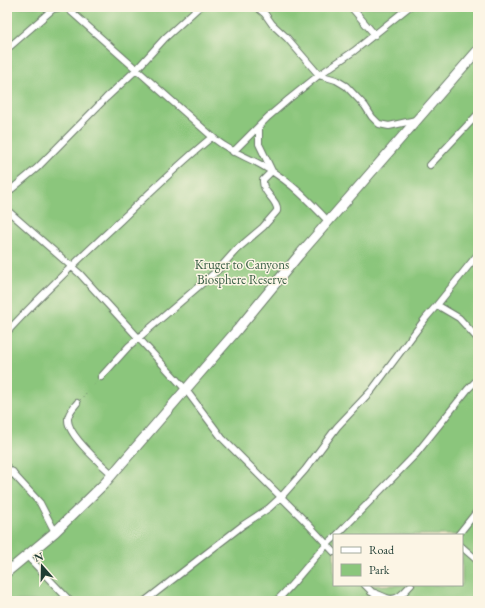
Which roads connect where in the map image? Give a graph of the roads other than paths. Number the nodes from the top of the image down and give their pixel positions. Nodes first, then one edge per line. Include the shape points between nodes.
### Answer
1 (199, 7) edge
2 (256, 7) edge
3 (351, 7) edge
4 (409, 7) edge
5 (67, 8) edge
6 (375, 35) junction
7 (7, 49) edge
8 (477, 52) edge
9 (136, 70) junction
10 (319, 75) junction
11 (478, 114) edge
12 (416, 120) junction
13 (259, 126) junction
14 (212, 137) junction
15 (233, 152) junction
16 (430, 165) dead end
17 (272, 171) junction
18 (7, 193) edge
19 (7, 210) edge
20 (328, 221) junction
21 (478, 254) edge
22 (72, 266) junction
23 (438, 306) junction
24 (7, 332) edge
25 (138, 338) junction
26 (478, 339) edge
27 (100, 377) road end
28 (478, 379) edge
29 (186, 390) junction
30 (77, 403) road end
31 (7, 466) edge
32 (13, 472) junction
33 (112, 474) junction
34 (7, 478) edge
35 (281, 497) junction
36 (478, 510) edge
37 (55, 532) junction
38 (338, 534) edge
39 (459, 534) edge
40 (333, 539) edge
41 (327, 544) junction
42 (463, 548) edge
43 (333, 551) edge
44 (27, 556) junction
45 (478, 561) edge
46 (7, 572) edge
47 (366, 586) edge
48 (410, 586) edge
49 (372, 592) junction
50 (70, 601) edge
51 (145, 601) edge
52 (276, 601) edge
53 (381, 601) edge

1 - 9 street via 165,38
2 - 10 street
3 - 6 street
4 - 6 street
5 - 7 street via 53,9
5 - 9 street
6 - 10 street
8 - 12 street
9 - 14 street
9 - 18 street via 37,168
10 - 12 street via 346,86 379,124 389,126
10 - 13 street
11 - 16 street
12 - 20 street
13 - 15 street
13 - 17 street via 259,144
14 - 15 street
14 - 22 street via 160,182
15 - 17 street
17 - 20 street
17 - 25 street via 263,182 265,191 277,206 275,213 219,268
19 - 22 street
20 - 29 street
21 - 23 street
22 - 24 street
22 - 25 street
23 - 26 street via 459,318
23 - 35 street via 425,319 372,390 337,426 305,470
25 - 27 street
25 - 29 street
28 - 38 street via 416,454
29 - 33 street
29 - 35 street via 217,432
30 - 33 street via 69,415 69,426 82,444
31 - 32 street
32 - 34 street
32 - 37 street via 40,503
33 - 37 street
35 - 41 street
35 - 51 street
36 - 39 street
37 - 44 street
40 - 41 street
41 - 43 street
41 - 52 street
42 - 45 street
44 - 46 street
44 - 50 street
47 - 49 street
48 - 49 street via 394,599
49 - 53 street

